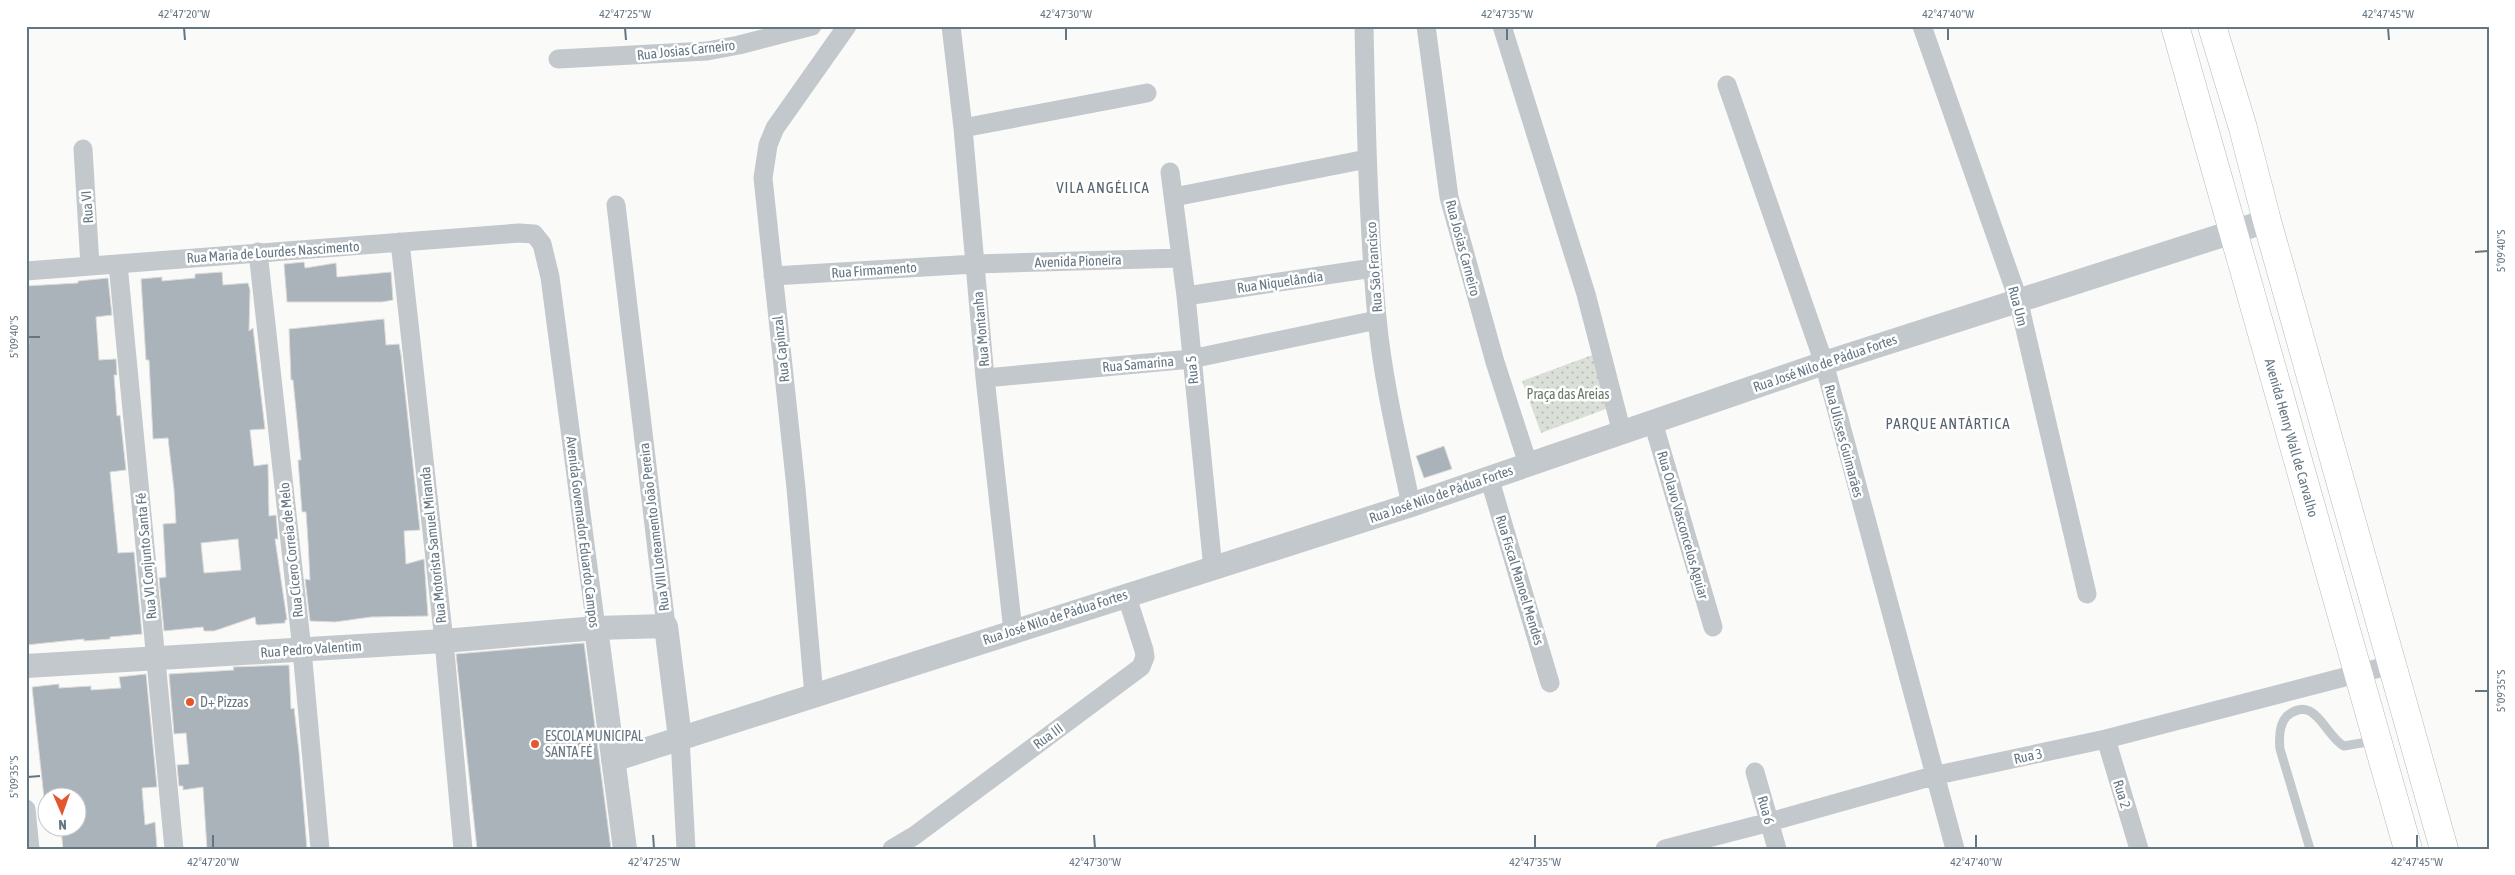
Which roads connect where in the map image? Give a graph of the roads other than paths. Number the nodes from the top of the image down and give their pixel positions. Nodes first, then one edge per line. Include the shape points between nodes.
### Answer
1 (812, 26) edge
2 (847, 26) edge
3 (951, 26) edge
4 (1364, 26) edge
5 (1426, 26) edge
6 (1502, 26) edge
7 (1922, 26) edge
8 (2175, 26) edge
9 (2212, 26) edge
10 (558, 60) dead end
11 (1727, 84) dead end
12 (1147, 93) dead end
13 (963, 128) junction
14 (83, 148) dead end
15 (1367, 159) junction
16 (1170, 172) dead end
17 (1174, 197) junction
18 (616, 205) dead end
19 (2267, 221) junction
20 (2233, 231) junction
21 (519, 233) joint
22 (400, 242) junction
23 (258, 252) junction
24 (1181, 258) junction
25 (118, 264) junction
26 (975, 264) junction
27 (90, 266) junction
28 (1373, 268) junction
29 (26, 271) edge
30 (773, 276) junction
31 (1186, 296) junction
32 (2018, 299) junction
33 (1378, 320) junction
34 (1191, 359) junction
35 (1824, 363) junction
36 (985, 378) junction
37 (1653, 422) junction
38 (1622, 433) junction
39 (1528, 464) junction
40 (1489, 477) junction
41 (1410, 504) junction
42 (1213, 569) junction
43 (1126, 594) junction
44 (2086, 594) dead end
45 (666, 626) junction
46 (1713, 627) dead end
47 (596, 628) junction
48 (1014, 631) junction
49 (444, 641) junction
50 (302, 650) junction
51 (155, 658) junction
52 (2391, 665) junction
53 (26, 666) edge
54 (2357, 675) junction
55 (1550, 683) dead end
56 (814, 696) junction
57 (680, 738) junction
58 (2106, 739) junction
59 (2376, 740) junction
60 (613, 760) junction
61 (1755, 772) dead end
62 (1933, 776) junction
63 (26, 809) edge
64 (1770, 822) junction
65 (30, 849) edge
66 (174, 849) edge
67 (320, 849) edge
68 (463, 849) edge
69 (624, 849) edge
70 (686, 849) edge
71 (892, 849) edge
72 (1665, 849) edge
73 (1777, 849) edge
74 (1955, 849) edge
75 (2139, 849) edge
76 (2310, 849) edge
77 (2408, 849) edge
78 (2444, 849) edge

1 - 10 street, Rua Josias Carneiro via 707,51
2 - 30 street, Rua Capinzal via 775,128 768,145 763,178
3 - 13 street, Rua Montanha
4 - 15 street, Rua São Francisco
5 - 39 street, Rua Josias Carneiro via 1449,197 1492,352
6 - 38 street via 1586,294
7 - 32 street, Rua Um
8 - 20 main road, Avenida Henry Wall de Carvalho
9 - 19 main road
11 - 35 street, Rua Ulisses Guimarães
12 - 13 street
13 - 26 street, Rua Montanha
14 - 27 street, Rua VI
15 - 17 street
15 - 28 street, Rua São Francisco
16 - 17 street, Rua 5
17 - 24 street, Rua 5
18 - 45 street, Rua VIII Loteamento João Pereira
19 - 20 street, Rua José Nilo de Pádua Fortes
19 - 52 main road
20 - 32 street, Rua José Nilo de Pádua Fortes
20 - 54 main road, Avenida Henry Wall de Carvalho
21 - 22 street, Rua Maria de Lourdes Nascimento
21 - 47 street, Avenida Governador Eduardo Campos via 534,234 539,240 550,277
22 - 23 street, Rua Maria de Lourdes Nascimento
22 - 49 street, Rua Motorista Samuel Miranda
23 - 25 street, Rua Maria de Lourdes Nascimento
23 - 50 street, Rua Cícero Correia de Melo
24 - 26 street, Avenida Pioneira
24 - 31 street, Rua 5
25 - 27 street, Rua Maria de Lourdes Nascimento
25 - 51 street, Rua VI Conjunto Santa Fé
26 - 30 street, Rua Firmamento
26 - 36 street, Rua Montanha
27 - 29 street, Rua Maria de Lourdes Nascimento
28 - 31 street, Rua Niquelândia
28 - 33 street, Rua São Francisco
30 - 56 street, Rua Capinzal
31 - 34 street, Rua 5
32 - 35 street, Rua José Nilo de Pádua Fortes
32 - 44 street, Rua Um
33 - 34 street, Rua Samarina
33 - 41 street, Rua São Francisco
34 - 36 street, Rua Samarina
34 - 42 street, Rua 5
35 - 37 street, Rua José Nilo de Pádua Fortes
35 - 62 street, Rua Ulisses Guimarães
36 - 48 street, Rua Montanha
37 - 38 street, Rua José Nilo de Pádua Fortes
37 - 46 street, Rua Olavo Vasconcelos Aguiar
38 - 39 street, Rua José Nilo de Pádua Fortes
39 - 40 street, Rua José Nilo de Pádua Fortes
40 - 41 street, Rua José Nilo de Pádua Fortes
40 - 55 street, Rua Fiscal Manoel Mendes
41 - 42 street, Rua José Nilo de Pádua Fortes
42 - 43 street, Rua José Nilo de Pádua Fortes
43 - 48 street, Rua José Nilo de Pádua Fortes
43 - 71 street, Rua III via 1144,650 1141,668
45 - 47 street, Rua Pedro Valentim
45 - 57 street, Rua VIII Loteamento João Pereira
47 - 49 street, Rua Pedro Valentim
47 - 60 street, Avenida Governador Eduardo Campos
48 - 56 street, Rua José Nilo de Pádua Fortes
49 - 50 street, Rua Pedro Valentim
49 - 68 street, Rua Motorista Samuel Miranda
50 - 51 street, Rua Pedro Valentim
50 - 67 street, Rua Cícero Correia de Melo
51 - 53 street, Rua Pedro Valentim
51 - 66 street, Rua VI Conjunto Santa Fé
52 - 54 street, Rua 3
52 - 78 main road
54 - 58 street, Rua 3
54 - 59 main road, Avenida Henry Wall de Carvalho
56 - 57 street, Rua José Nilo de Pádua Fortes
57 - 60 street, Rua José Nilo de Pádua Fortes
57 - 70 street, Rua VIII Loteamento João Pereira
58 - 62 street, Rua 3
58 - 75 street, Rua 2
59 - 76 lane via 2344,746 2309,711 2294,712 2285,718 2280,749
59 - 77 main road, Avenida Henry Wall de Carvalho
60 - 69 street, Avenida Governador Eduardo Campos
61 - 64 street, Rua 6
62 - 64 street, Rua 3
62 - 74 street, Rua Ulisses Guimarães
63 - 65 street
64 - 72 street, Rua 3
64 - 73 street, Rua 6

